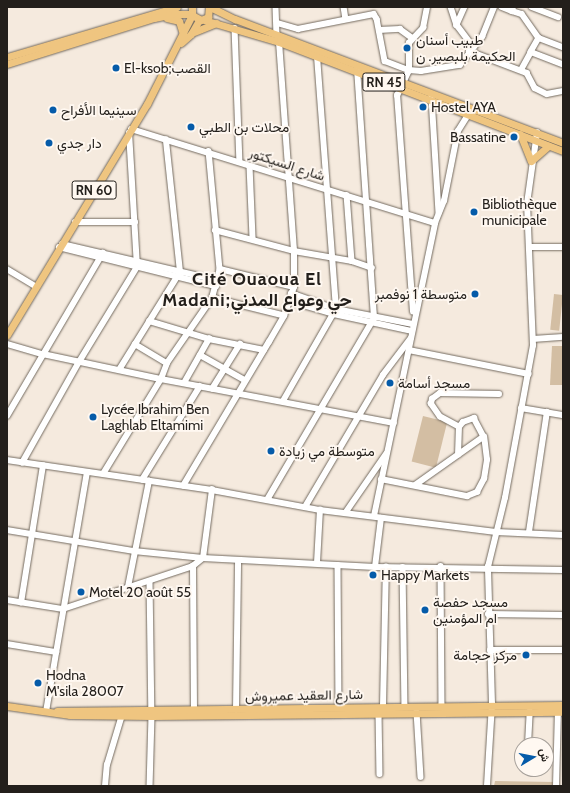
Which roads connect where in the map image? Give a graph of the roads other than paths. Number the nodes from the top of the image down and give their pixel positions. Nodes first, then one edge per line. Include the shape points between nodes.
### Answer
1 (175, 7) edge
2 (210, 7) edge
3 (276, 7) edge
4 (344, 7) edge
5 (427, 7) edge
6 (451, 7) edge
7 (465, 7) edge
8 (494, 7) edge
9 (502, 7) edge
10 (532, 7) edge
11 (221, 9) edge
12 (513, 9) edge
13 (192, 12) edge
14 (558, 17) dead end
15 (154, 18) junction
16 (346, 19) junction
17 (201, 20) junction
18 (217, 23) junction
19 (277, 23) junction
20 (458, 25) junction
21 (235, 28) junction
22 (379, 30) junction
23 (187, 34) junction
24 (277, 34) junction
25 (411, 38) junction
26 (539, 38) junction
27 (279, 42) junction
28 (563, 47) edge
29 (471, 48) junction
30 (531, 52) junction
31 (7, 57) edge
32 (317, 57) junction
33 (7, 64) edge
34 (563, 64) edge
35 (409, 70) junction
36 (521, 70) junction
37 (357, 71) junction
38 (403, 81) junction
39 (399, 88) junction
40 (563, 91) edge
41 (433, 96) junction
42 (471, 108) junction
43 (469, 116) junction
44 (130, 130) junction
45 (537, 133) junction
46 (520, 134) junction
47 (166, 140) junction
48 (535, 140) junction
49 (563, 143) edge
50 (548, 146) junction
51 (209, 151) junction
52 (563, 151) edge
53 (531, 161) junction
54 (240, 162) junction
55 (250, 166) junction
56 (288, 176) junction
57 (328, 190) junction
58 (347, 195) junction
59 (367, 202) junction
60 (405, 215) junction
61 (439, 215) junction
62 (74, 222) junction
63 (135, 222) junction
64 (435, 223) junction
65 (215, 230) junction
66 (253, 239) junction
67 (60, 246) junction
68 (529, 247) junction
69 (563, 247) edge
70 (294, 250) junction
71 (102, 255) junction
72 (334, 258) junction
73 (352, 261) junction
74 (138, 264) junction
75 (372, 268) junction
76 (7, 269) edge
77 (220, 269) junction
78 (180, 274) junction
79 (216, 283) junction
80 (35, 286) junction
81 (294, 287) junction
82 (291, 293) junction
83 (212, 298) junction
84 (289, 301) junction
85 (335, 311) junction
86 (284, 316) junction
87 (372, 320) junction
88 (149, 321) junction
89 (413, 321) junction
90 (412, 331) junction
91 (187, 332) junction
92 (7, 334) edge
93 (563, 337) edge
94 (411, 338) junction
95 (209, 339) junction
96 (533, 339) junction
97 (7, 344) edge
98 (135, 344) junction
99 (240, 344) junction
100 (264, 350) junction
101 (409, 350) junction
102 (43, 354) junction
103 (200, 355) junction
104 (78, 362) junction
105 (168, 363) junction
106 (224, 368) junction
107 (119, 370) junction
108 (529, 374) junction
109 (161, 379) junction
110 (246, 380) junction
111 (184, 383) junction
112 (200, 386) junction
113 (212, 389) junction
114 (238, 394) junction
115 (499, 394) dead end
116 (283, 401) junction
117 (320, 408) junction
118 (521, 408) junction
119 (547, 412) junction
120 (563, 415) edge
121 (7, 416) edge
122 (359, 416) junction
123 (394, 423) junction
124 (459, 427) junction
125 (484, 437) junction
126 (388, 450) junction
127 (458, 455) junction
128 (7, 460) edge
129 (22, 463) junction
130 (43, 466) junction
131 (86, 472) junction
132 (103, 474) junction
133 (382, 479) junction
134 (142, 480) junction
135 (148, 481) junction
136 (416, 485) junction
137 (183, 486) junction
138 (212, 490) junction
139 (267, 500) junction
140 (305, 507) junction
141 (320, 510) junction
142 (346, 512) junction
143 (374, 516) junction
144 (381, 518) junction
145 (7, 530) edge
146 (496, 532) junction
147 (528, 532) junction
148 (32, 534) junction
149 (563, 535) edge
150 (75, 540) junction
151 (134, 551) junction
152 (203, 558) junction
153 (238, 561) junction
154 (317, 563) junction
155 (338, 565) junction
156 (193, 566) junction
157 (386, 566) junction
158 (441, 566) junction
159 (375, 567) junction
160 (403, 567) junction
161 (488, 568) junction
162 (563, 570) edge
163 (150, 581) junction
164 (128, 587) junction
165 (7, 600) edge
166 (22, 603) junction
167 (63, 609) junction
168 (488, 614) junction
169 (563, 615) edge
170 (7, 644) edge
171 (490, 650) junction
172 (563, 650) edge
173 (56, 652) junction
174 (442, 705) junction
175 (7, 706) edge
176 (383, 706) junction
177 (405, 706) junction
178 (339, 707) junction
179 (492, 708) junction
180 (561, 708) edge
181 (194, 710) junction
182 (236, 710) junction
183 (46, 712) junction
184 (417, 712) junction
185 (530, 712) junction
186 (152, 713) junction
187 (379, 713) junction
188 (122, 715) junction
189 (528, 737) edge
190 (380, 774) dead end
191 (421, 777) dead end
192 (105, 786) edge
193 (150, 786) edge
194 (487, 786) edge
195 (556, 786) edge

1 - 31 main road
2 - 11 main road, RN 45
2 - 17 main road via 209,14
3 - 19 street
4 - 16 street
5 - 25 street via 423,28
6 - 20 street
7 - 20 street
8 - 29 street via 482,37
9 - 12 street
10 - 14 street
11 - 24 main road, RN 45 via 235,19
12 - 26 street via 522,14
13 - 15 main road
13 - 17 main road
13 - 23 main road, RN 60
15 - 23 main road via 177,20
15 - 33 main road
16 - 19 street via 298,29
16 - 22 street via 374,14
17 - 18 main road, RN 45
17 - 23 main road, RN 60
18 - 21 main road, RN 45
18 - 23 main road
19 - 24 street
20 - 29 street
21 - 27 main road, RN 45
21 - 54 street
22 - 25 street via 400,29
22 - 35 street via 385,61
23 - 44 main road, RN 60
24 - 38 main road, RN 45
25 - 35 street via 408,46
26 - 28 street
26 - 30 street
27 - 32 main road, RN 45
27 - 56 street
29 - 35 street via 460,65 452,68
29 - 36 street
30 - 34 street
30 - 36 street
32 - 37 main road, RN 45
32 - 57 street
35 - 38 street
36 - 40 street via 527,73 535,88 551,95
37 - 39 main road, RN 45
37 - 59 street
38 - 39 street
38 - 41 main road, RN 45
39 - 41 main road, RN 45
39 - 60 street via 397,96
41 - 42 main road, RN 45
41 - 43 main road, RN 45
41 - 61 street
42 - 43 street
42 - 45 main road, RN 45
43 - 46 main road, RN 45
43 - 61 street via 458,131
44 - 47 street, شارع السيكتور
44 - 62 main road, RN 60
44 - 63 street
45 - 48 street
45 - 49 main road, RN 45
46 - 48 main road, RN 45
46 - 53 main road
47 - 51 street, شارع السيكتور
47 - 78 street
48 - 50 main road, RN 45
48 - 53 street
50 - 52 main road, RN 45
50 - 53 main road
51 - 54 street, شارع السيكتور
51 - 65 street
53 - 68 street via 527,204
54 - 55 street, شارع السيكتور
55 - 56 street, شارع السيكتور
55 - 66 street
56 - 57 street, شارع السيكتور
56 - 70 street
57 - 58 street, شارع السيكتور
57 - 72 street
58 - 59 street, شارع السيكتور
58 - 73 street
59 - 60 street, شارع السيكتور
59 - 75 street
60 - 64 street, شارع السيكتور
60 - 89 street
61 - 64 street
62 - 63 street
62 - 67 main road, RN 60
63 - 74 street
64 - 89 street
65 - 66 street
65 - 77 street
66 - 70 street
67 - 71 street
67 - 80 main road, RN 60
68 - 69 street
68 - 96 street
70 - 72 street
70 - 81 street
71 - 74 street
71 - 102 street
72 - 73 street
72 - 85 street
73 - 75 street
74 - 78 street
74 - 104 street
75 - 87 street
76 - 80 street
77 - 79 street
77 - 81 street
78 - 79 street
78 - 88 street
79 - 83 street
80 - 92 main road, RN 60
81 - 82 street
82 - 84 street
82 - 85 street
83 - 86 street
83 - 91 street
84 - 85 street
84 - 86 street
85 - 87 street
85 - 116 street
86 - 100 street
87 - 89 street
87 - 90 street
87 - 117 street
88 - 91 street
88 - 98 street
89 - 90 street
90 - 94 street
91 - 95 street
91 - 105 street
93 - 96 street
94 - 101 street
94 - 122 street via 383,374
95 - 99 street
95 - 103 street
96 - 108 street
97 - 102 street
98 - 105 street
98 - 107 street
99 - 100 street
99 - 106 street
100 - 110 street
101 - 108 street
101 - 123 street
102 - 104 street
102 - 121 street
103 - 106 street
103 - 111 street
104 - 107 street
104 - 129 street
105 - 109 street
106 - 110 street
106 - 113 street
107 - 109 street
108 - 118 street
109 - 111 street
109 - 132 street
110 - 114 street
111 - 112 street
112 - 113 street
112 - 134 street
113 - 114 street
114 - 116 street
114 - 137 street
115 - 124 street via 436,395 430,401 440,417
116 - 117 street
117 - 122 street
117 - 139 street
118 - 119 street
118 - 146 street
119 - 120 street
119 - 147 street
122 - 123 street
122 - 140 street
123 - 126 street
124 - 125 street via 472,417
124 - 127 street
125 - 127 street
125 - 136 street via 486,472 477,492 467,496
126 - 133 street
126 - 142 street
127 - 136 street
128 - 129 street
129 - 130 street
130 - 131 street
130 - 148 street
131 - 132 street
131 - 150 street
132 - 134 street
133 - 136 street
133 - 143 street
134 - 135 street
135 - 137 street
135 - 151 street
137 - 138 street
138 - 139 street
138 - 152 street
139 - 140 street
140 - 141 street
141 - 142 street
141 - 154 street
142 - 143 street
143 - 144 street
144 - 146 street
144 - 159 street
145 - 148 street
146 - 147 street
146 - 161 street
147 - 149 street
148 - 150 street
148 - 166 street
150 - 151 street
150 - 167 street
151 - 152 street
151 - 164 street
152 - 153 street
152 - 156 street
153 - 154 street
153 - 182 street
154 - 155 street
155 - 159 street
155 - 178 street
156 - 163 street
156 - 181 street
157 - 159 street
157 - 160 street
157 - 176 street
158 - 160 street
158 - 161 street
158 - 174 street
160 - 177 street
161 - 162 street
161 - 168 street
163 - 164 street
163 - 186 street
164 - 167 street
165 - 166 street
166 - 167 street
167 - 173 street
168 - 169 street
168 - 171 street
170 - 173 street
171 - 172 street
171 - 179 street
173 - 183 street
174 - 177 main road, شارع العقيد عميروش
174 - 179 main road, شارع العقيد عميروش
175 - 183 main road, شارع العقيد عميروش
176 - 177 main road, شارع العقيد عميروش
176 - 178 main road, شارع العقيد عميروش
178 - 182 main road, شارع العقيد عميروش
179 - 180 main road, شارع العقيد عميروش
179 - 184 main road, شارع العقيد عميروش
179 - 185 main road, شارع العقيد عميروش
179 - 194 street
180 - 185 main road, شارع العقيد عميروش
180 - 195 street
181 - 182 main road, شارع العقيد عميروش
181 - 186 main road, شارع العقيد عميروش
183 - 186 main road, شارع العقيد عميروش via 70,709
183 - 188 main road, شارع العقيد عميروش
184 - 187 main road, شارع العقيد عميروش
184 - 191 street
185 - 189 street
186 - 187 main road, شارع العقيد عميروش
186 - 188 main road, شارع العقيد عميروش
186 - 193 street
187 - 190 street
188 - 192 street via 107,766

